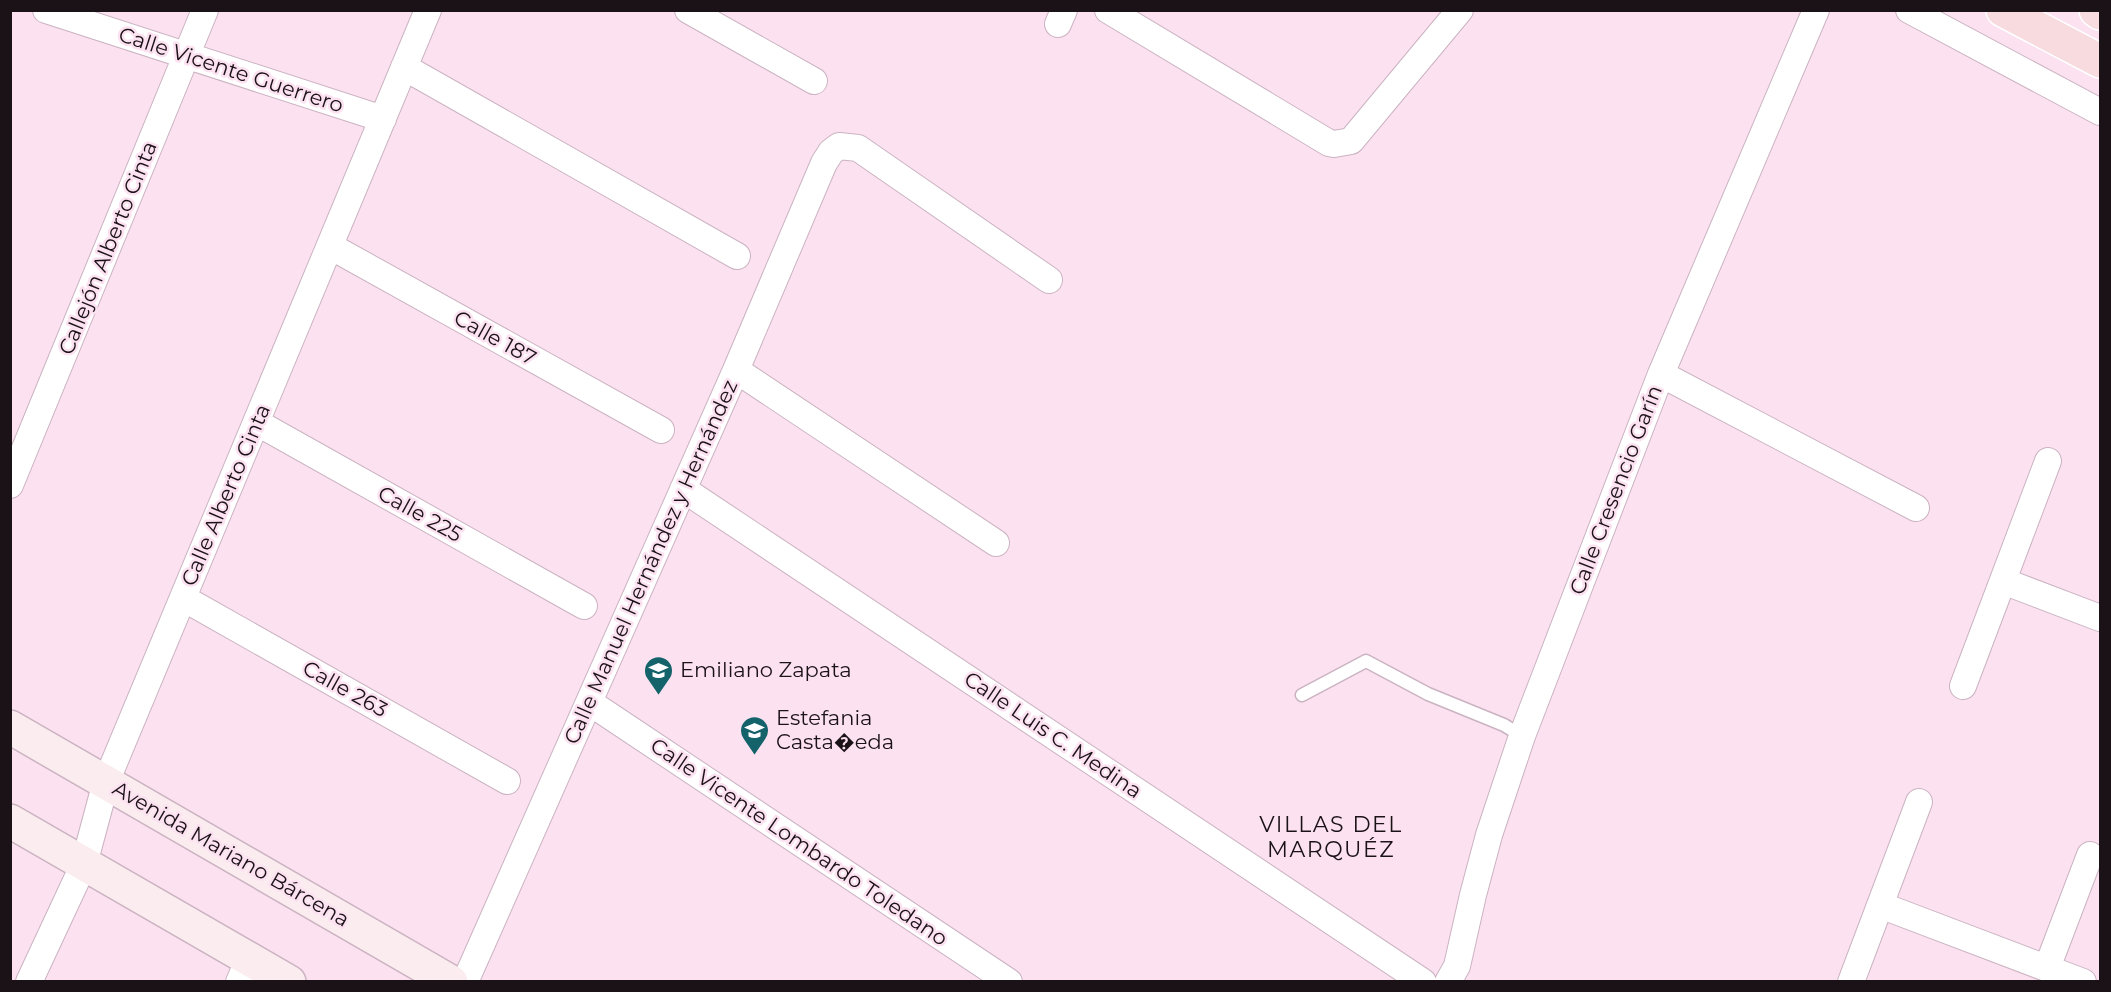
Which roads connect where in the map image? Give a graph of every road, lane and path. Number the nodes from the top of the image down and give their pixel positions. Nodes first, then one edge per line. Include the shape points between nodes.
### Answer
1 (46, 10) edge
2 (205, 10) edge
3 (428, 10) edge
4 (688, 10) edge
5 (1108, 10) edge
6 (1460, 10) edge
7 (1816, 10) edge
8 (1910, 10) edge
9 (2003, 10) edge
10 (2096, 10) edge
11 (2100, 13) edge
12 (187, 56) junction
13 (2100, 61) edge
14 (404, 67) junction
15 (814, 81) dead end
16 (2100, 112) edge
17 (383, 119) junction
18 (330, 246) junction
19 (737, 256) dead end
20 (1049, 280) dead end
21 (736, 370) junction
22 (1661, 374) junction
23 (256, 422) junction
24 (661, 430) dead end
25 (2048, 461) dead end
26 (10, 485) edge
27 (683, 489) junction
28 (1917, 507) dead end
29 (996, 543) dead end
30 (2003, 581) junction
31 (183, 598) junction
32 (584, 606) dead end
33 (2100, 618) edge
34 (1963, 686) dead end
35 (1302, 695) dead end
36 (589, 702) junction
37 (10, 727) edge
38 (1522, 736) junction
39 (507, 781) dead end
40 (106, 782) junction
41 (1918, 802) dead end
42 (10, 821) edge
43 (2090, 855) dead end
44 (84, 864) junction
45 (1880, 905) junction
46 (2047, 968) junction
47 (244, 970) edge
48 (29, 981) edge
49 (289, 981) edge
50 (451, 981) edge
51 (465, 981) edge
52 (1009, 981) edge
53 (1424, 981) edge
54 (1448, 981) edge
55 (1851, 981) edge
56 (2082, 981) edge

1 - 12 street, Calle Vicente Guerrero
2 - 12 street, Callejón Alberto Cinta
3 - 14 street, Calle Alberto Cinta
4 - 15 street
5 - 6 street via 1334,144 1351,141
7 - 22 street, Calle Cresencio Garín
8 - 16 street
9 - 13 main road
10 - 11 main road
12 - 17 street, Calle Vicente Guerrero
12 - 26 street, Callejón Alberto Cinta
14 - 17 street, Calle Alberto Cinta
14 - 19 street
17 - 18 street, Calle Alberto Cinta
18 - 23 street, Calle Alberto Cinta
18 - 24 street, Calle 187
20 - 21 street, Calle Manuel Hernández y Hernández via 858,148 839,146 824,164
21 - 27 street, Calle Manuel Hernández y Hernández
21 - 29 street
22 - 28 street
22 - 38 street, Calle Cresencio Garín
23 - 31 street, Calle Alberto Cinta
23 - 32 street, Calle 225
25 - 30 street
27 - 36 street, Calle Manuel Hernández y Hernández
27 - 53 street, Calle Luis C. Medina
30 - 33 street
30 - 34 street
31 - 39 street, Calle 263
31 - 40 street, Calle Alberto Cinta
35 - 38 lane via 1365,661
36 - 51 street, Calle Manuel Hernández y Hernández
36 - 52 street, Calle Vicente Lombardo Toledano
37 - 40 street, Avenida Mariano Bárcena
38 - 54 street, Calle Cresencio Garín via 1489,836 1457,966
40 - 44 street, Calle Alberto Cinta
40 - 50 street, Avenida Mariano Bárcena
41 - 45 street
42 - 44 street
43 - 46 street
44 - 47 street
44 - 48 street, Calle Alberto Cinta
45 - 46 street
45 - 55 street
46 - 56 street
47 - 49 street

